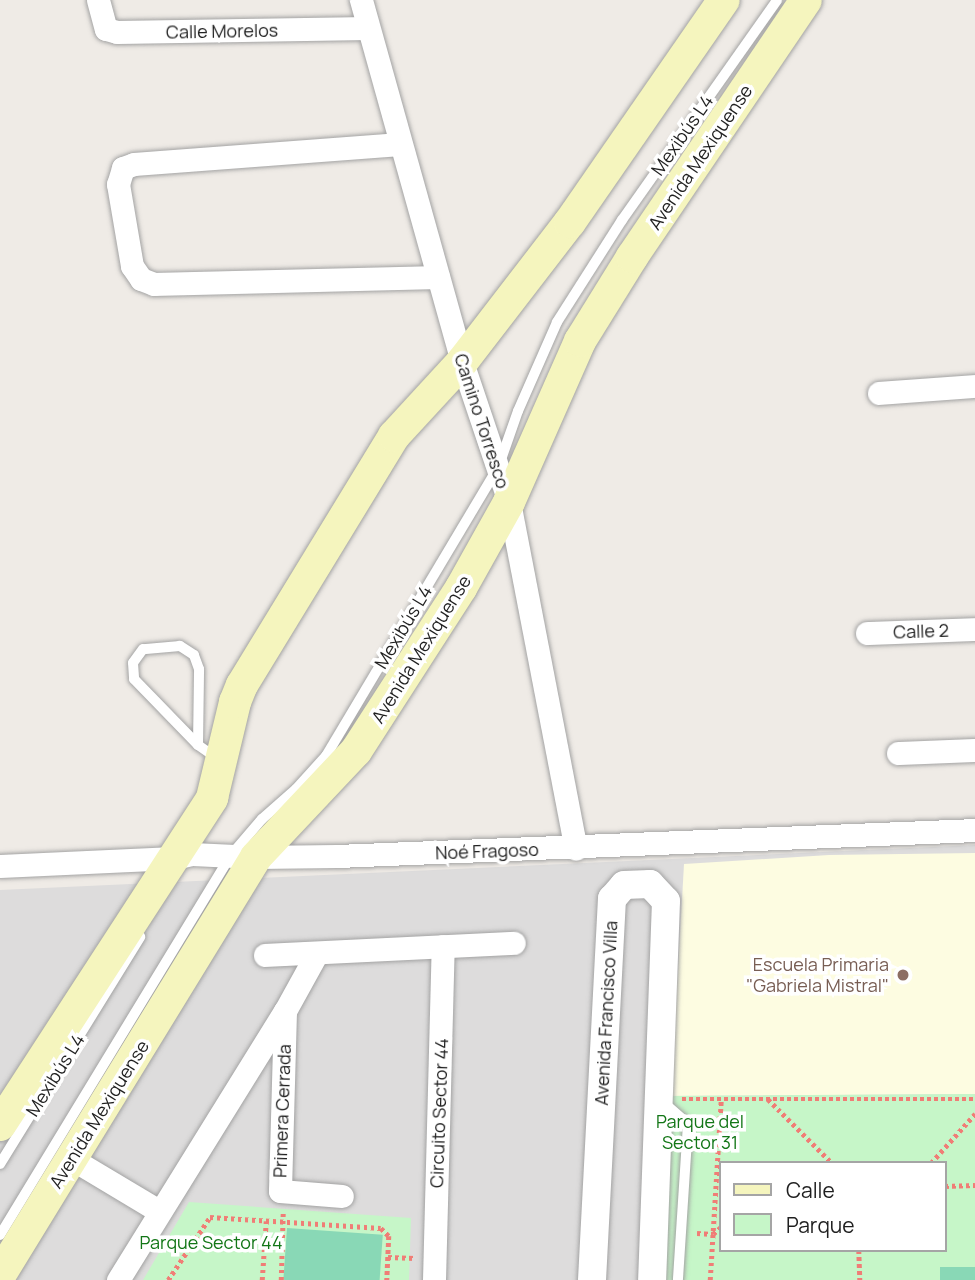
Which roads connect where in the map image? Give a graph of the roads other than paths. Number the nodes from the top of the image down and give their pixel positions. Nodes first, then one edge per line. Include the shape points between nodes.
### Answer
1 (98, 0) edge
2 (361, 0) edge
3 (724, 0) edge
4 (736, 0) edge
5 (777, 0) edge
6 (806, 0) edge
7 (368, 28) junction
8 (400, 144) junction
9 (438, 277) junction
10 (464, 369) junction
11 (975, 386) edge
12 (879, 393) dead end
13 (498, 468) junction
14 (509, 502) junction
15 (975, 629) edge
16 (867, 633) dead end
17 (975, 750) edge
18 (209, 753) junction
19 (898, 753) dead end
20 (975, 830) edge
21 (576, 849) junction
22 (244, 856) junction
23 (184, 859) junction
24 (0, 866) edge
25 (149, 923) dead end
26 (514, 943) dead end
27 (443, 946) junction
28 (317, 953) junction
29 (265, 955) dead end
30 (285, 1011) junction
31 (660, 1099) junction
32 (0, 1125) edge
33 (72, 1159) junction
34 (0, 1164) edge
35 (342, 1196) dead end
36 (159, 1211) junction
37 (0, 1235) edge
38 (0, 1275) edge
39 (118, 1280) edge
40 (434, 1280) edge
41 (592, 1280) edge
42 (652, 1280) edge
43 (678, 1280) edge

1 - 7 street, Calle Morelos via 106,29 117,32
2 - 7 street, Camino Torresco
3 - 10 main road
4 - 10 lane, Mexibús L4 via 576,229
5 - 13 lane, Mexibús L4 via 622,220 558,322
6 - 14 main road, Avenida Mexiquense via 580,341
7 - 8 street, Camino Torresco
8 - 9 street, Camino Torresco
8 - 9 street via 123,168 118,184 132,266 141,279 154,284
9 - 10 street, Camino Torresco
10 - 13 street, Camino Torresco
10 - 18 main road via 394,436 249,674
10 - 23 lane, Mexibús L4 via 395,445 244,694 218,796
11 - 12 street
13 - 14 street, Camino Torresco
13 - 22 lane, Mexibús L4 via 326,756 261,819
14 - 21 street, Camino Torresco
14 - 22 main road, Avenida Mexiquense via 461,588 356,751
15 - 16 street, Calle 2
17 - 19 street
18 - 18 lane via 194,654 180,646 143,649 133,663 134,679
18 - 23 main road via 212,798
20 - 21 street, Noé Fragoso
21 - 22 street, Noé Fragoso
22 - 23 street, Noé Fragoso
22 - 33 main road, Avenida Mexiquense
22 - 37 lane, Mexibús L4
23 - 24 street, Noé Fragoso
23 - 32 main road
25 - 34 lane, Mexibús L4
26 - 27 street
27 - 28 street
27 - 40 street, Circuito Sector 44
28 - 29 street
28 - 30 street
30 - 35 street, Primera Cerrada via 280,1191
30 - 36 street
31 - 41 street, Avenida Francisco Villa via 666,901 650,884 624,885 612,900
31 - 42 street, Avenida Francisco Villa
31 - 43 lane via 688,1124
33 - 36 street
33 - 38 main road, Avenida Mexiquense
36 - 39 street

